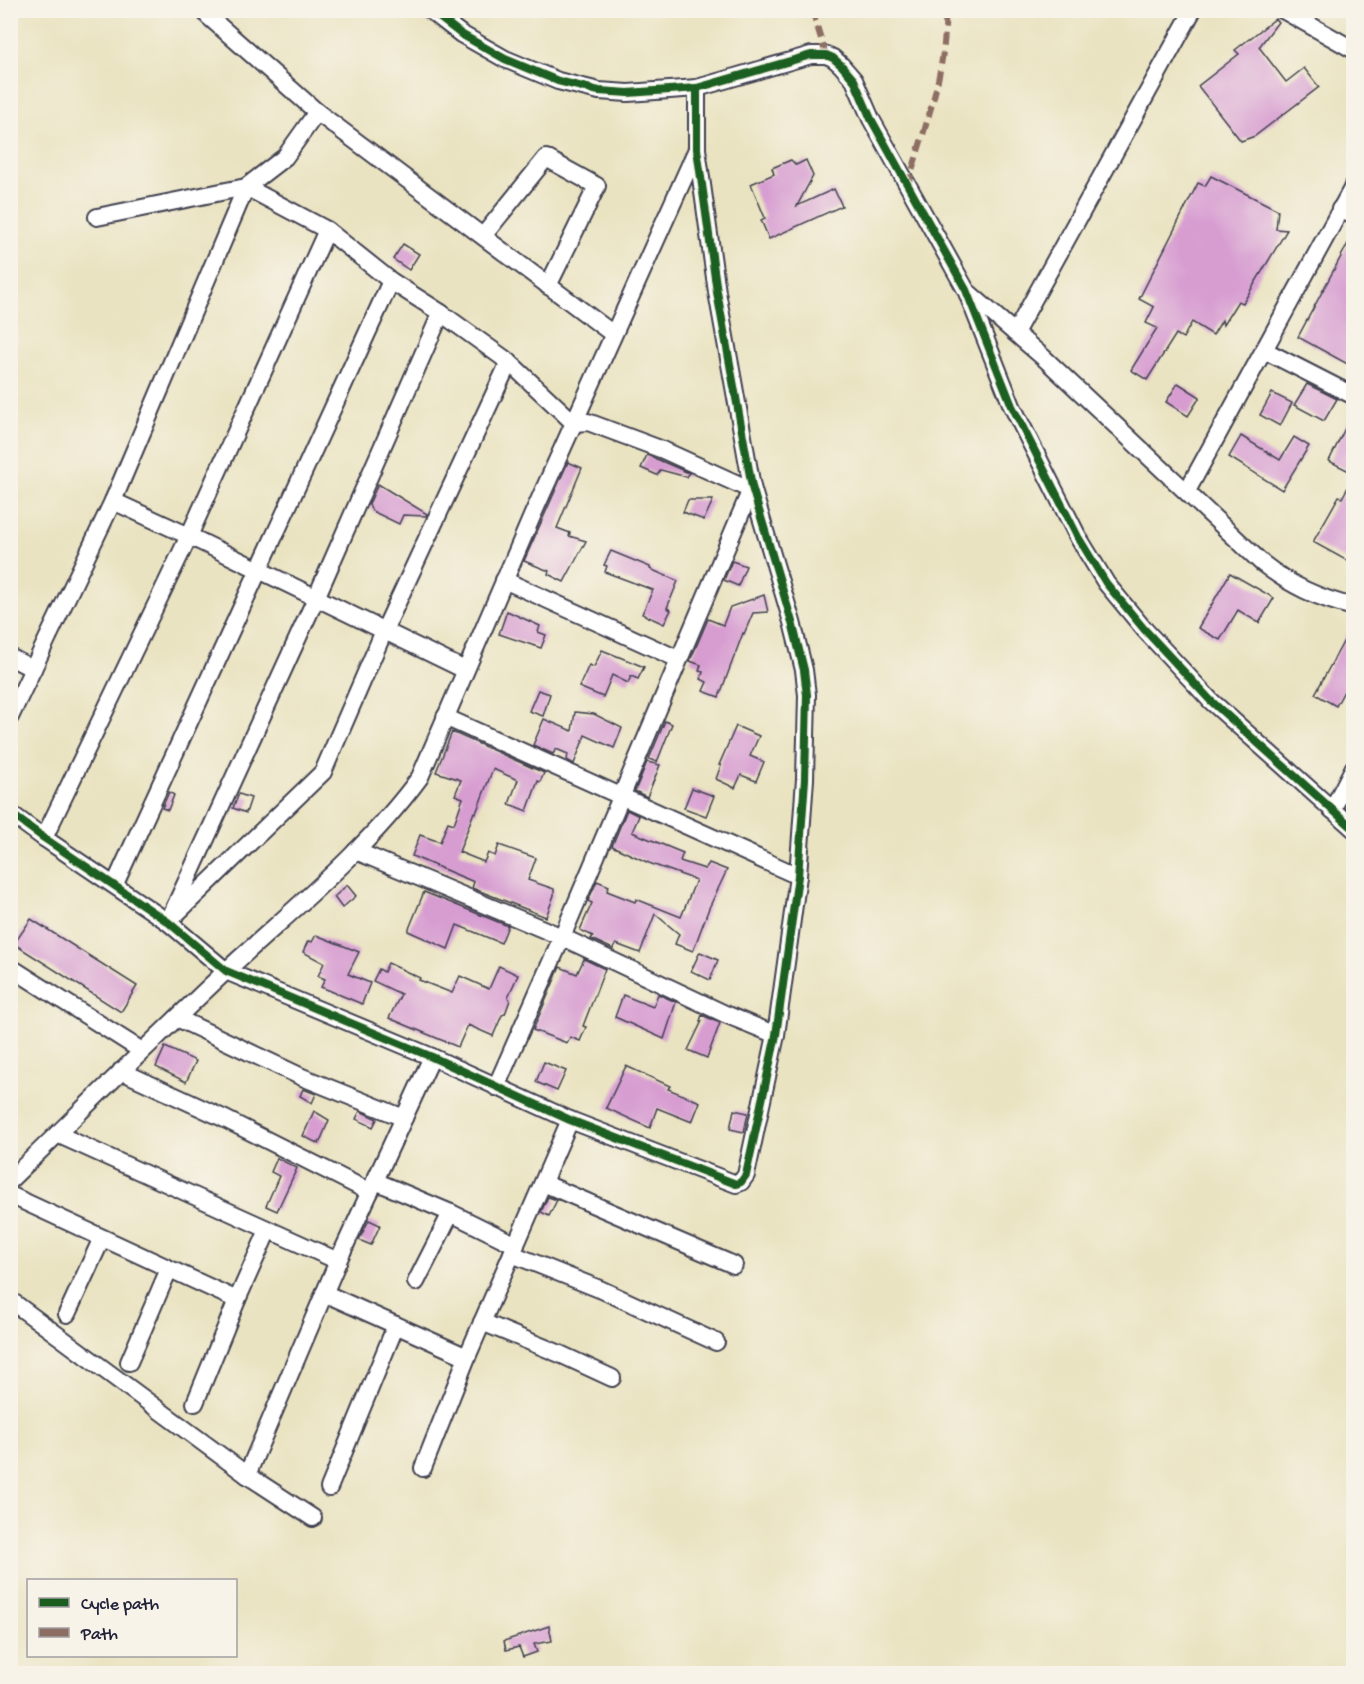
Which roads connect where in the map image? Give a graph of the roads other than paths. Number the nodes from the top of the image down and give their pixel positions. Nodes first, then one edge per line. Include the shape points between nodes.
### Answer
1 (430, 10) edge
2 (1193, 10) edge
3 (1283, 10) edge
4 (208, 16) dead end
5 (1353, 50) edge
6 (697, 88) junction
7 (317, 112) junction
8 (697, 149) junction
9 (1353, 185) edge
10 (246, 187) junction
11 (1347, 212) edge
12 (97, 218) dead end
13 (327, 230) junction
14 (483, 236) junction
15 (391, 281) junction
16 (548, 286) junction
17 (966, 290) junction
18 (441, 313) junction
19 (1015, 333) junction
20 (613, 334) junction
21 (1264, 350) junction
22 (509, 362) junction
23 (1353, 396) edge
24 (574, 423) junction
25 (752, 489) junction
26 (1187, 491) junction
27 (113, 501) junction
28 (189, 536) junction
29 (259, 570) junction
30 (504, 580) junction
31 (316, 598) junction
32 (1353, 607) edge
33 (384, 631) junction
34 (10, 657) edge
35 (678, 659) junction
36 (33, 669) junction
37 (465, 670) junction
38 (10, 717) edge
39 (445, 717) junction
40 (1353, 767) edge
41 (621, 795) junction
42 (1332, 810) junction
43 (10, 813) edge
44 (1353, 829) edge
45 (44, 838) junction
46 (356, 851) junction
47 (798, 876) junction
48 (115, 884) junction
49 (168, 922) junction
50 (562, 937) junction
51 (10, 967) edge
52 (226, 971) junction
53 (177, 1018) junction
54 (776, 1035) junction
55 (142, 1051) junction
56 (432, 1058) junction
57 (121, 1071) junction
58 (496, 1087) junction
59 (404, 1118) junction
60 (570, 1120) junction
61 (57, 1134) junction
62 (10, 1180) edge
63 (543, 1183) junction
64 (372, 1187) junction
65 (10, 1195) edge
66 (451, 1213) junction
67 (268, 1230) junction
68 (102, 1238) junction
69 (514, 1249) junction
70 (338, 1261) junction
71 (734, 1265) dead end
72 (169, 1269) junction
73 (416, 1282) dead end
74 (324, 1293) junction
75 (10, 1300) edge
76 (237, 1300) junction
77 (67, 1314) dead end
78 (482, 1322) junction
79 (396, 1325) junction
80 (716, 1342) dead end
81 (467, 1357) junction
82 (129, 1362) dead end
83 (612, 1378) dead end
84 (195, 1403) dead end
85 (423, 1468) dead end
86 (247, 1475) junction
87 (329, 1488) dead end
88 (313, 1518) dead end

1 - 6 street via 482,47 558,81 628,93
2 - 19 street
3 - 5 street
4 - 7 street
6 - 8 street
6 - 17 street via 811,55 833,58 854,80 871,119
7 - 10 street via 285,157
7 - 14 street
8 - 20 street
8 - 25 street via 717,292
9 - 11 street
10 - 12 street
10 - 13 street
10 - 27 street
11 - 21 street
13 - 15 street
13 - 28 street
14 - 16 street
14 - 16 street via 546,158 597,186
15 - 18 street
15 - 29 street
16 - 20 street
17 - 19 street
17 - 42 street via 1012,406 1078,537 1106,583 1211,701
18 - 22 street
18 - 31 street
19 - 26 street
20 - 24 street
21 - 23 street
21 - 26 street
22 - 24 street
22 - 33 street
24 - 25 street via 588,422
24 - 30 street
25 - 35 street
25 - 47 street via 804,670 808,718
26 - 32 street via 1275,573 1319,598
27 - 28 street
27 - 36 street
28 - 29 street
28 - 45 street
29 - 31 street
29 - 48 street
30 - 35 street
30 - 37 street
31 - 33 street
31 - 49 street
33 - 37 street
33 - 49 street via 323,772
34 - 36 street
35 - 41 street
36 - 38 street
37 - 39 street
39 - 41 street
39 - 46 street via 420,777
40 - 42 street
41 - 47 street
41 - 50 street
42 - 44 street
43 - 45 street
45 - 48 street
46 - 50 street
46 - 52 street
47 - 54 street
48 - 49 street
49 - 52 street
50 - 54 street
50 - 58 street
51 - 55 street
52 - 53 street
52 - 56 street
53 - 55 street
53 - 59 street via 302,1077
54 - 60 street via 746,1176 739,1184
55 - 57 street
56 - 58 street
56 - 59 street
57 - 61 street
57 - 64 street
58 - 60 street
59 - 64 street
60 - 63 street
61 - 62 street
61 - 67 street
63 - 69 street
63 - 71 street
64 - 66 street
64 - 70 street
65 - 68 street
66 - 69 street
66 - 73 street
67 - 70 street
67 - 76 street
68 - 72 street
68 - 77 street
69 - 78 street
69 - 80 street
70 - 74 street
72 - 76 street
72 - 82 street
74 - 79 street
74 - 86 street
75 - 86 street
76 - 84 street
78 - 81 street
78 - 83 street
79 - 81 street
79 - 87 street
81 - 85 street
86 - 88 street

